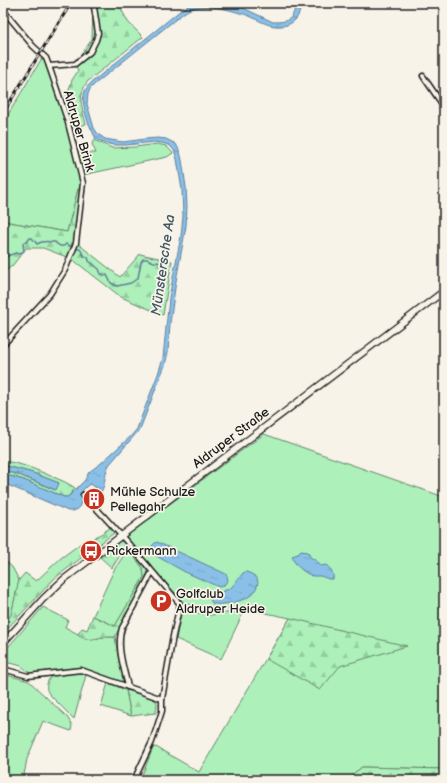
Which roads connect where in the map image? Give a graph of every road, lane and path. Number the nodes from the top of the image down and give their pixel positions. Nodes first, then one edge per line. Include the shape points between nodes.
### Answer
1 (96, 3) edge
2 (3, 10) edge
3 (49, 66) junction
4 (423, 76) dead end
5 (444, 108) edge
6 (444, 291) edge
7 (3, 345) edge
8 (83, 495) dead end
9 (121, 535) junction
10 (152, 572) junction
11 (3, 643) edge
12 (3, 669) edge
13 (128, 687) junction
14 (162, 699) junction
15 (134, 780) edge

1 - 3 street via 94,7 98,33 90,52 75,64
2 - 3 street, Aldruper Brink via 46,58
3 - 7 street, Aldruper Brink via 67,119 83,183 76,243 65,270 50,294
4 - 5 street
6 - 9 main road, Aldruper Straße
8 - 9 street
9 - 10 street
9 - 11 main road, Aldruper Straße via 52,589
10 - 13 street via 120,634 121,656
10 - 14 street via 180,604
12 - 13 street via 28,676 80,670
13 - 14 street
14 - 15 street via 162,711 152,742

